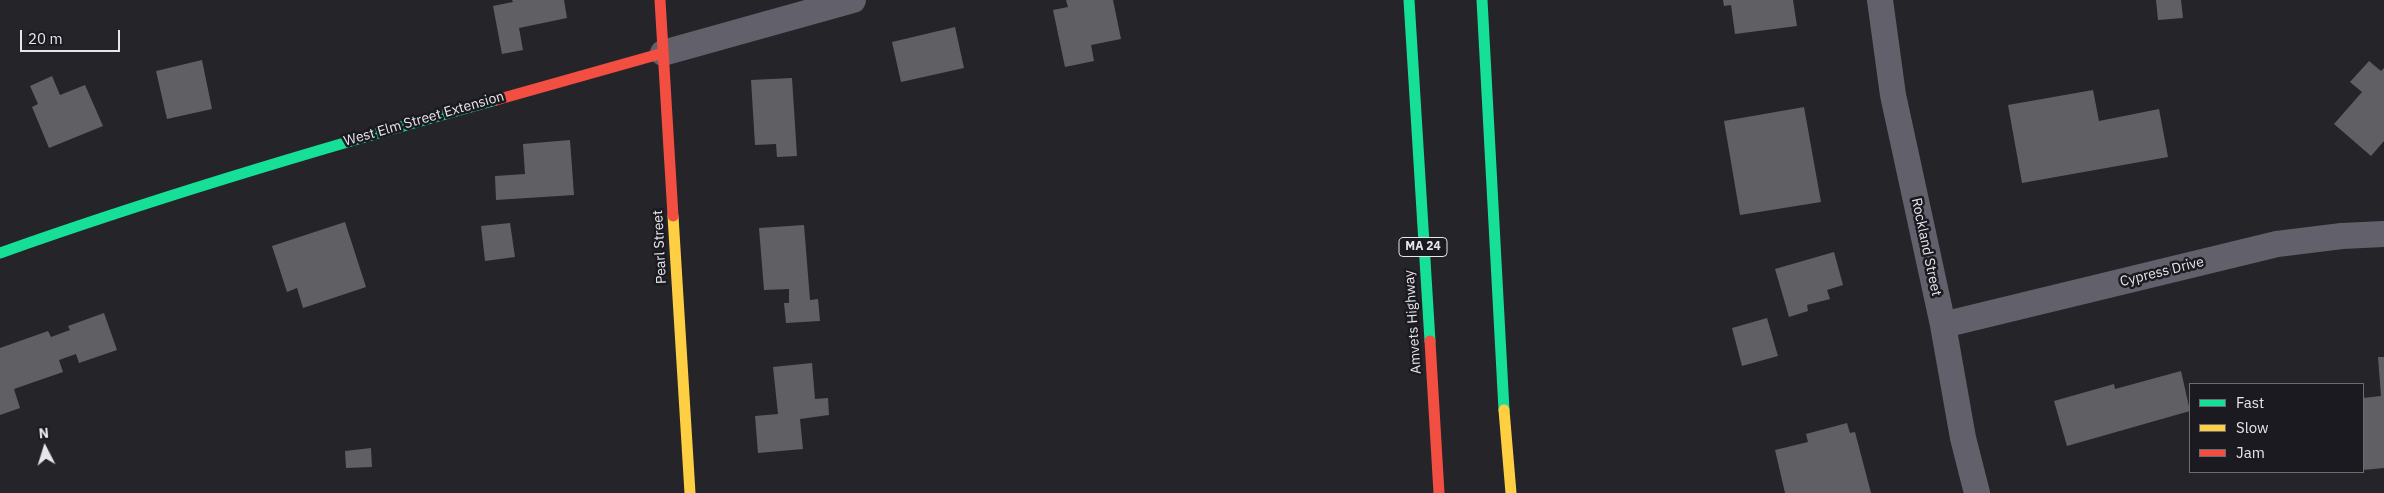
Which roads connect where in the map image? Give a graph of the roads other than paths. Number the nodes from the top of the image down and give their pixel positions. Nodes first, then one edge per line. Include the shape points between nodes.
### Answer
1 (660, 0) edge
2 (853, 0) edge
3 (1409, 0) edge
4 (1482, 0) edge
5 (1880, 0) edge
6 (663, 53) junction
7 (2384, 234) edge
8 (0, 253) edge
9 (1943, 325) junction
10 (690, 493) edge
11 (1439, 493) edge
12 (1511, 493) edge
13 (1977, 493) edge

1 - 6 main road, Pearl Street
2 - 6 street, West Elm Street Extension
3 - 11 main road, Amvets Highway / MA 24
4 - 12 main road via 1501,371
5 - 9 street, Rockland Street via 1893,94
6 - 8 main road, West Elm Street Extension via 333,145 118,211
6 - 10 main road, Pearl Street
7 - 9 street, Cypress Drive via 2277,244
9 - 13 street, Rockland Street via 1963,438

